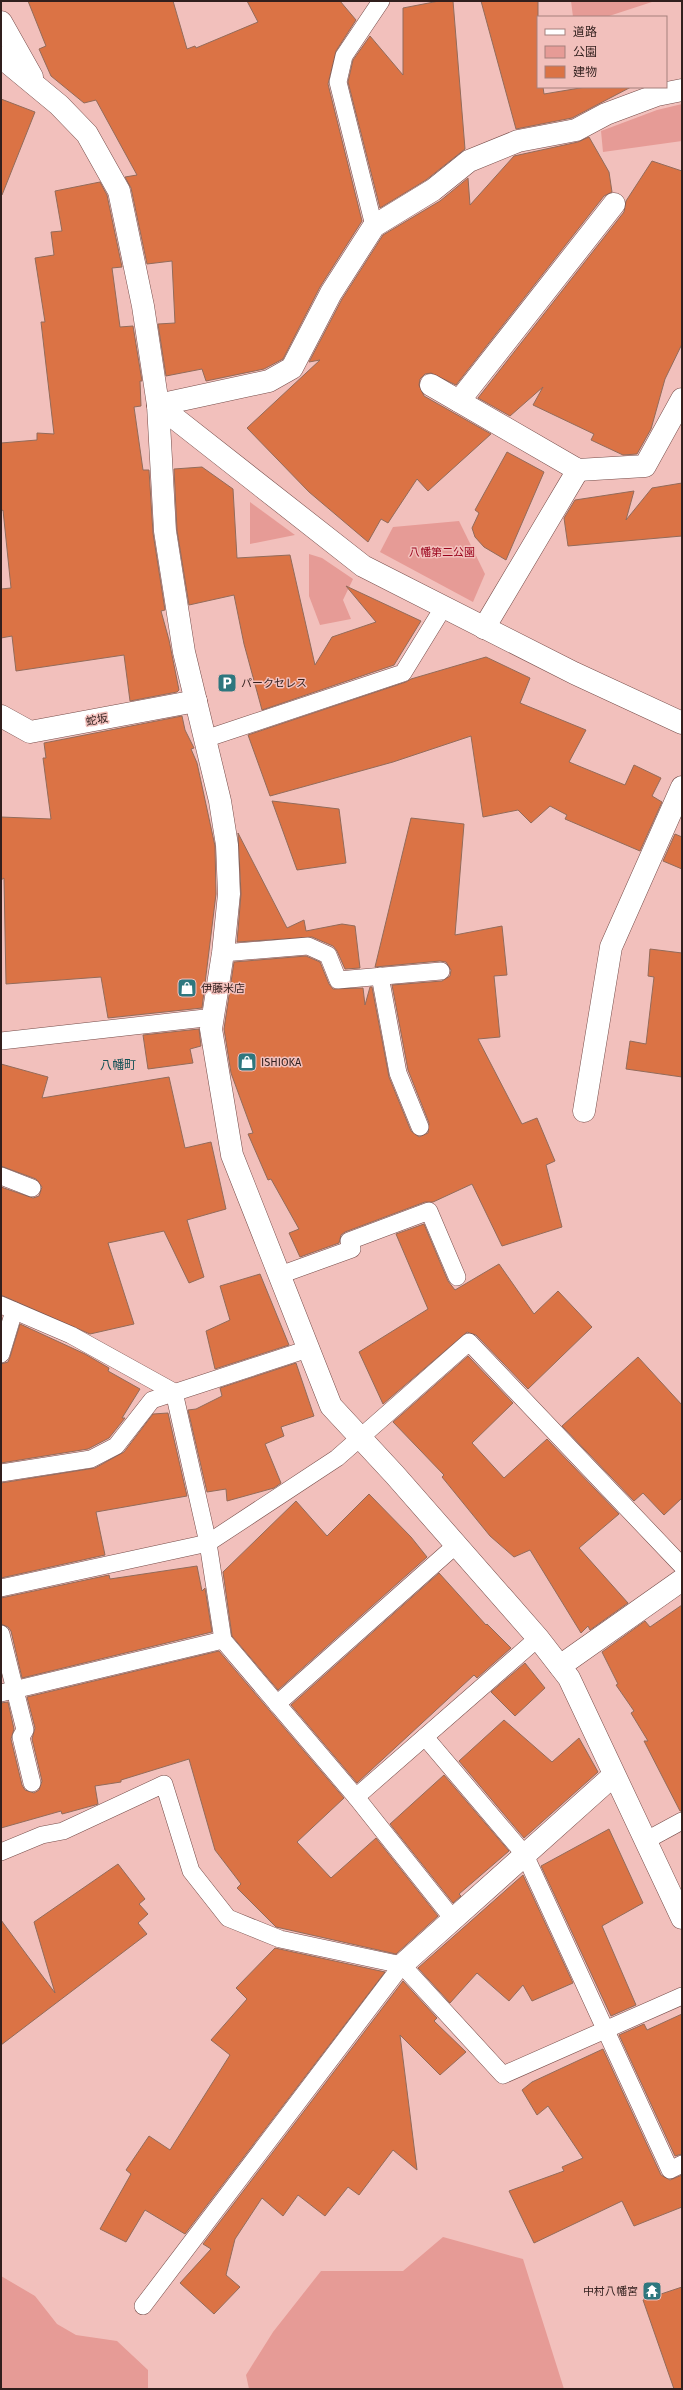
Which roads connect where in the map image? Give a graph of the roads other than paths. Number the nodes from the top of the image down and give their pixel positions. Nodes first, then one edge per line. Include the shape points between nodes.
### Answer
1 (381, 1) edge
2 (1, 22) edge
3 (1, 57) edge
4 (39, 89) junction
5 (682, 90) edge
6 (614, 204) dead end
7 (374, 226) junction
8 (431, 385) dead end
9 (682, 399) edge
10 (459, 401) junction
11 (158, 405) junction
12 (578, 470) junction
13 (443, 608) junction
14 (484, 628) junction
15 (196, 701) junction
16 (1, 716) edge
17 (682, 723) edge
18 (205, 739) junction
19 (682, 787) edge
20 (223, 953) junction
21 (441, 971) dead end
22 (380, 976) junction
23 (214, 1017) junction
24 (1, 1041) edge
25 (584, 1111) dead end
26 (420, 1128) dead end
27 (1, 1176) edge
28 (32, 1188) dead end
29 (280, 1275) junction
30 (457, 1277) dead end
31 (7, 1308) edge
32 (308, 1349) junction
33 (1, 1354) edge
34 (174, 1392) junction
35 (361, 1438) junction
36 (1, 1473) edge
37 (208, 1543) junction
38 (456, 1545) junction
39 (682, 1566) edge
40 (682, 1580) edge
41 (1, 1588) edge
42 (1, 1634) edge
43 (538, 1638) junction
44 (223, 1640) junction
45 (560, 1666) junction
46 (9, 1692) edge
47 (277, 1704) junction
48 (425, 1737) junction
49 (614, 1775) junction
50 (32, 1783) dead end
51 (356, 1797) junction
52 (682, 1821) edge
53 (645, 1841) junction
54 (1, 1852) edge
55 (525, 1855) junction
56 (682, 1918) edge
57 (453, 1919) junction
58 (402, 1965) junction
59 (682, 1996) edge
60 (605, 2031) junction
61 (682, 2164) edge
62 (143, 2306) dead end

1 - 7 lane via 344,56 338,82
2 - 4 street
3 - 4 street
4 - 11 street via 59,105 87,134 119,191 143,306
5 - 7 street via 606,114 576,130 518,141 469,161 433,190
6 - 10 street
7 - 11 street via 331,293 292,368 268,381
8 - 10 street
9 - 12 street via 646,466
10 - 12 street
11 - 13 street via 362,566
11 - 15 street via 165,531 184,652
12 - 14 street
13 - 14 street
13 - 18 lane via 403,673
14 - 17 street
15 - 16 street, 蛇坂 via 30,732
15 - 18 street
18 - 20 street via 220,801 227,845 229,894
19 - 25 street via 611,947
20 - 22 lane via 308,946 328,955 338,980
20 - 23 street
21 - 22 lane
22 - 26 lane via 398,1073
23 - 24 lane
23 - 29 street via 211,1029 232,1155
27 - 28 lane
29 - 30 lane via 352,1249 349,1241 429,1211
29 - 32 street
31 - 33 lane
31 - 34 lane via 71,1335
32 - 34 lane
32 - 35 street via 331,1406
34 - 36 lane via 152,1400 116,1446 91,1459
34 - 37 lane
35 - 37 lane via 337,1458
35 - 38 street
35 - 39 lane via 469,1342
37 - 41 lane
37 - 44 lane
38 - 43 street
38 - 47 lane
40 - 45 street
42 - 46 lane
43 - 45 street
43 - 48 lane
44 - 46 lane
44 - 47 lane
45 - 49 street via 569,1678
46 - 50 lane via 25,1730 21,1737
47 - 51 lane
48 - 51 lane
48 - 55 lane
49 - 53 street
49 - 55 street
51 - 57 lane
52 - 53 lane
53 - 56 street
54 - 58 lane via 42,1835 62,1831 164,1784 191,1871 228,1918 280,1939
55 - 57 street
55 - 60 lane
57 - 58 street
58 - 60 lane via 503,2075
58 - 62 lane
59 - 60 lane
60 - 61 lane via 670,2170

